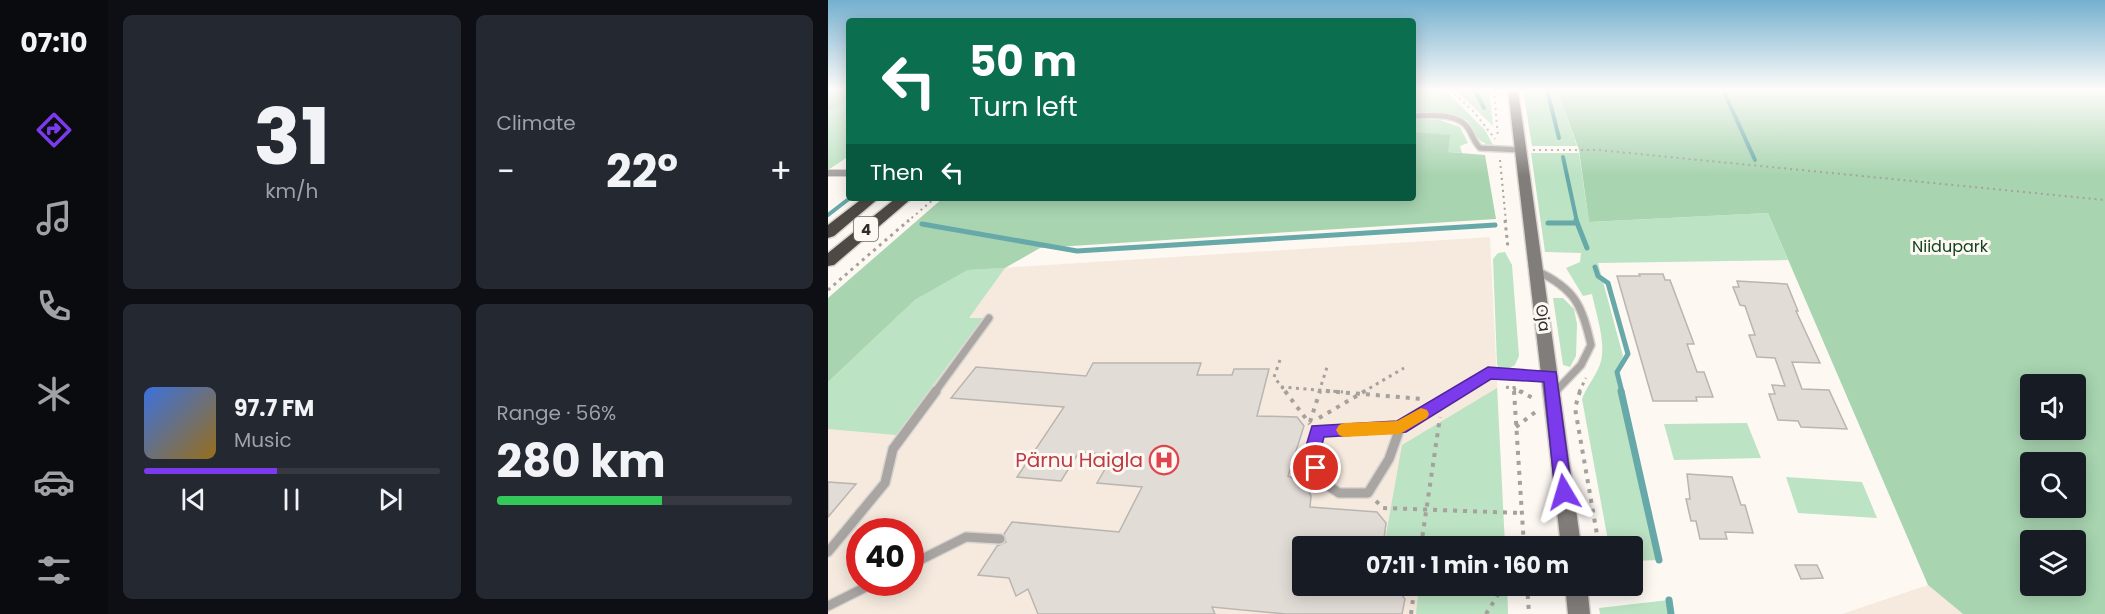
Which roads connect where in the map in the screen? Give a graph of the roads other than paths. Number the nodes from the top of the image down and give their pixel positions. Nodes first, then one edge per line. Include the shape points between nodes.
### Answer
1 (1444, 119) edge
2 (1517, 119) edge
3 (1522, 150) junction
4 (828, 173) edge
5 (846, 173) edge
6 (868, 201) edge
7 (901, 201) edge
8 (828, 233) edge
9 (828, 261) edge
10 (1537, 272) junction
11 (990, 318) dead end
12 (1551, 386) junction
13 (1400, 428) junction
14 (1569, 536) edge
15 (1000, 539) dead end
16 (828, 552) edge
17 (924, 558) edge
18 (848, 596) edge
19 (1577, 596) edge
20 (828, 606) edge
21 (1579, 614) edge

1 - 3 lane via 1459,120 1480,148
2 - 3 street, Oja
3 - 10 street, Oja
4 - 5 street
6 - 8 highway, 4
7 - 9 highway, 4
10 - 12 street, Oja
10 - 12 lane via 1558,280 1573,294 1583,308 1591,345 1581,365
11 - 16 lane via 893,449 885,483
12 - 13 lane via 1513,375 1488,373
12 - 14 street, Oja
13 - 13 lane via 1389,459 1368,493 1339,493 1321,481 1311,456 1318,431
15 - 17 lane via 966,537
18 - 20 lane
19 - 21 street

